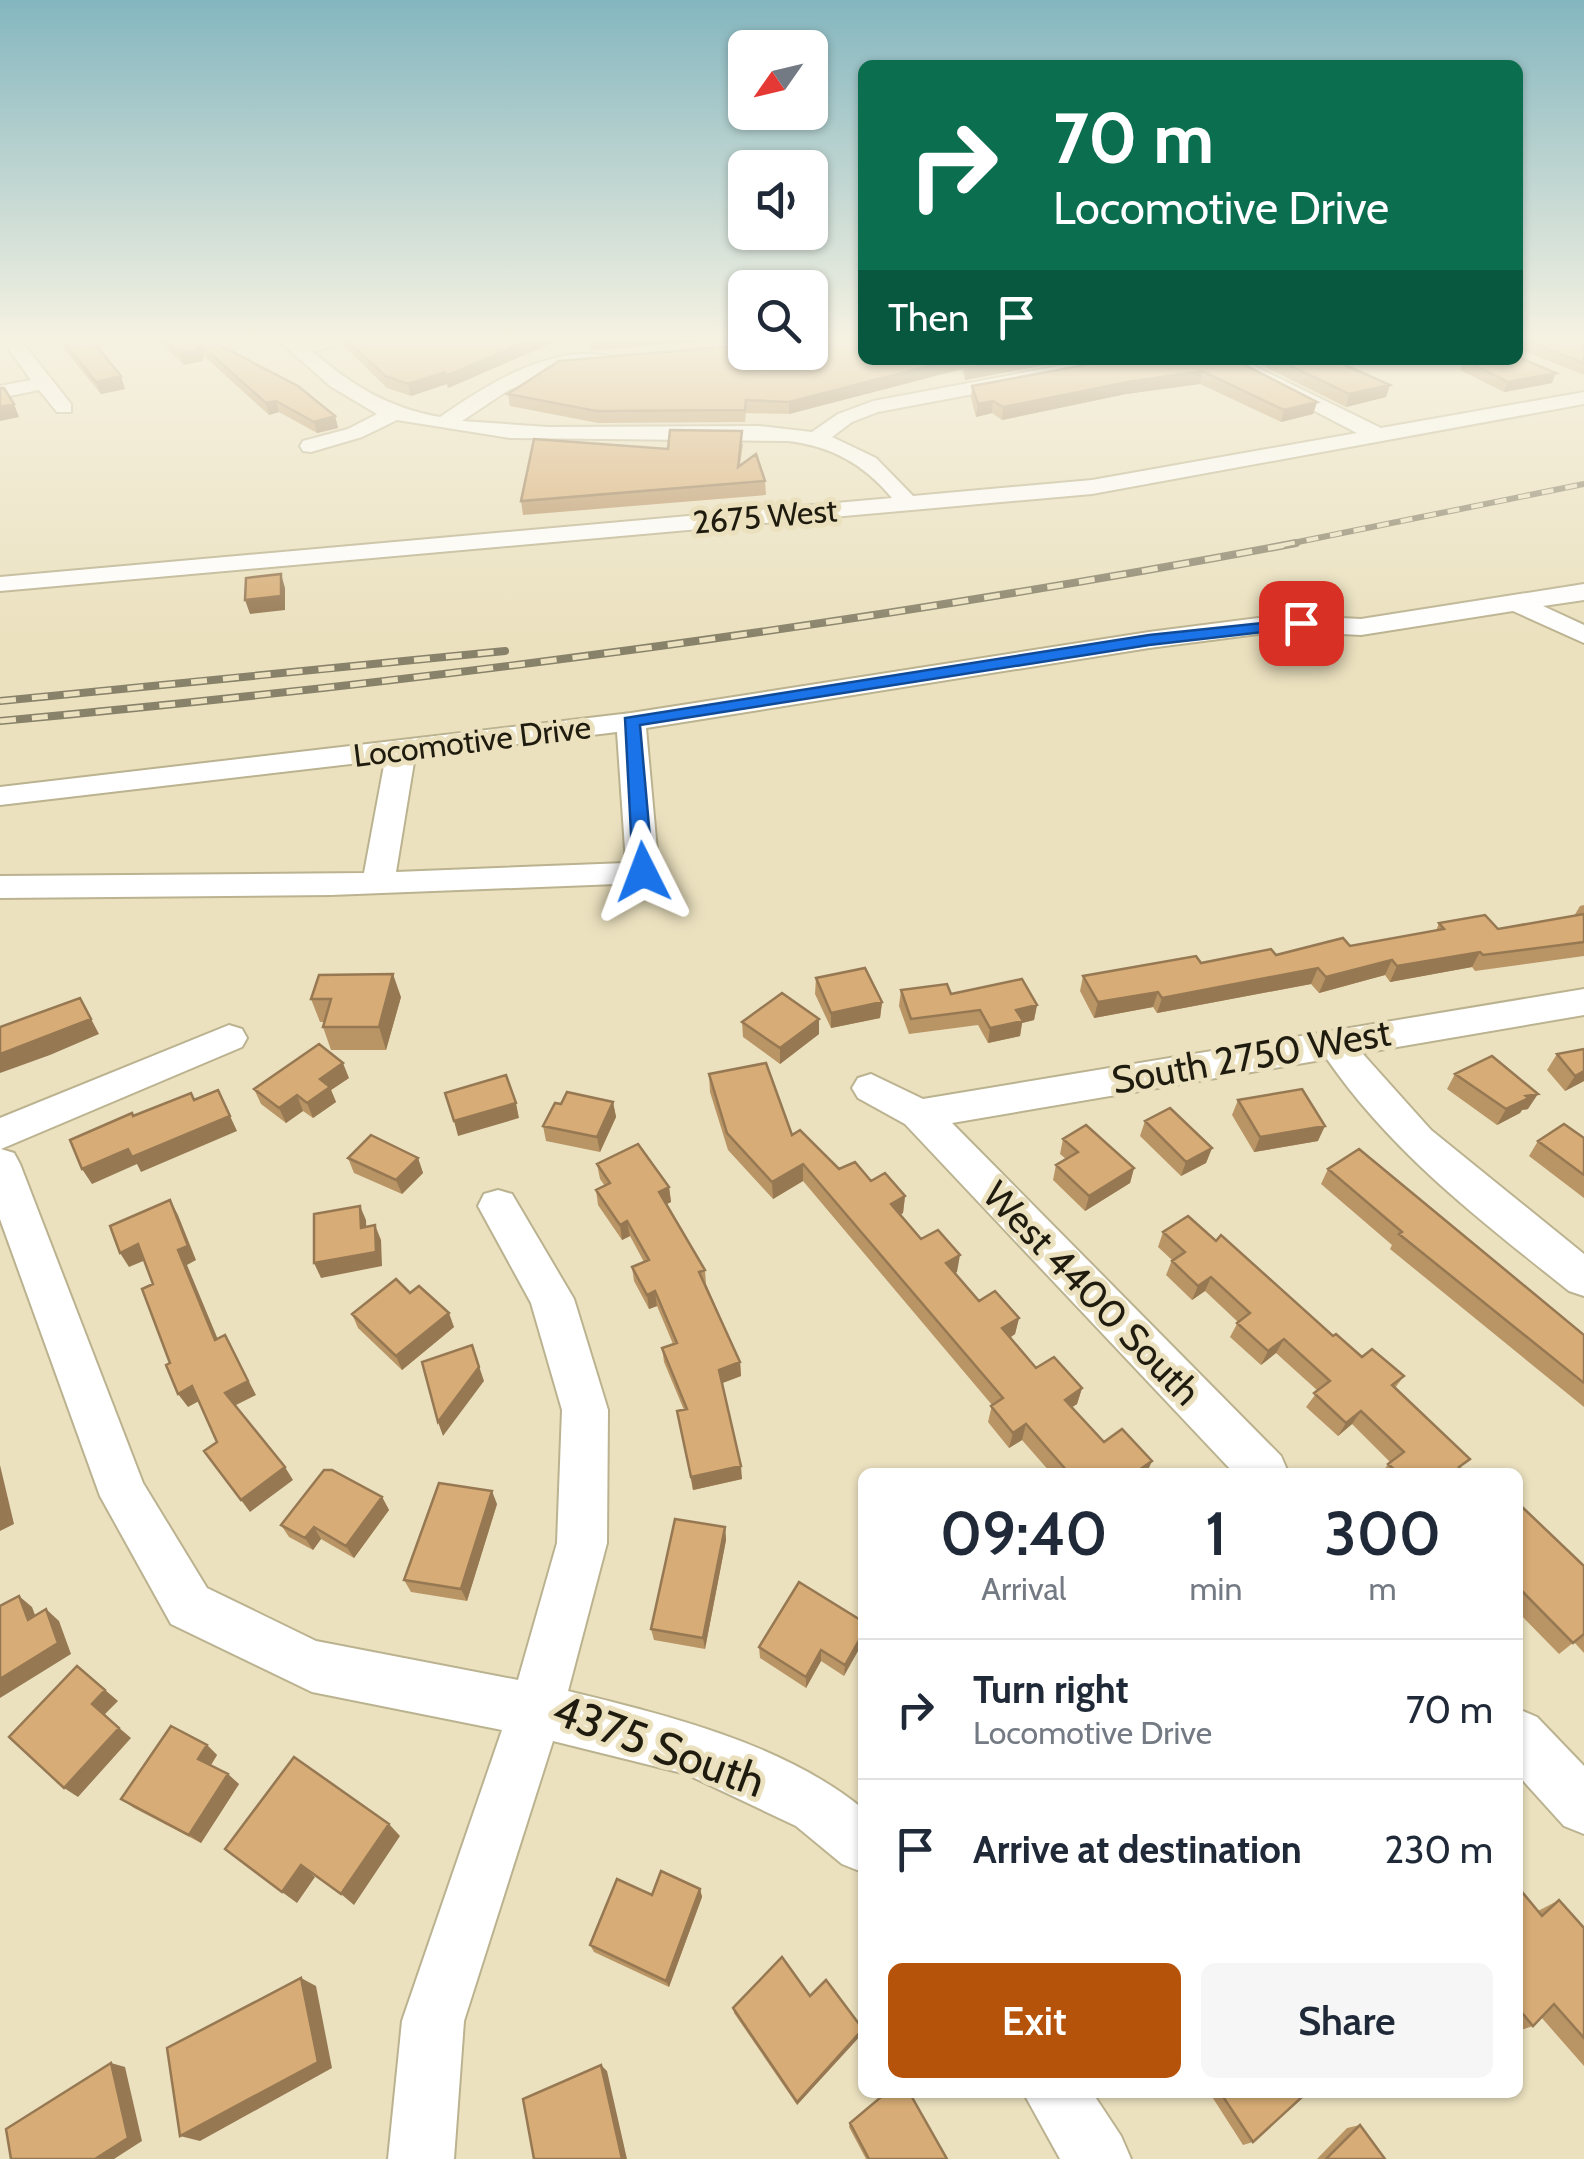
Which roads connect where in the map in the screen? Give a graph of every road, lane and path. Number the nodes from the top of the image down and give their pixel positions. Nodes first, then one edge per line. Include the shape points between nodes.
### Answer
1 (337, 438) edge
2 (803, 438) edge
3 (819, 438) edge
4 (1363, 438) edge
5 (816, 440) junction
6 (312, 446) dead end
7 (907, 503) junction
8 (0, 584) edge
9 (1584, 592) edge
10 (1520, 604) junction
11 (1584, 635) edge
12 (632, 722) junction
13 (401, 750) junction
14 (0, 796) edge
15 (378, 883) junction
16 (0, 887) edge
17 (1584, 1002) edge
18 (230, 1038) dead end
19 (1334, 1041) junction
20 (871, 1088) dead end
21 (920, 1114) junction
22 (0, 1134) edge
23 (0, 1164) edge
24 (498, 1206) dead end
25 (1584, 1278) edge
26 (1260, 1468) edge
27 (536, 1710) junction
28 (1523, 1741) edge
29 (1584, 1806) edge
30 (858, 1841) edge
31 (1058, 2098) edge
32 (421, 2159) edge
33 (1098, 2159) edge

1 - 6 street
2 - 5 street
3 - 5 street
4 - 7 street, 2675 West via 1092,487
5 - 7 street via 884,472
7 - 8 street, 2675 West
9 - 10 street, Locomotive Drive
10 - 11 street
10 - 12 street, Locomotive Drive via 1342,627 1282,624 1149,640
12 - 13 street, Locomotive Drive
12 - 15 street via 643,872
13 - 14 street, Locomotive Drive
13 - 15 street
15 - 16 street
17 - 19 street, South 2750 West
18 - 22 street
19 - 21 street, South 2750 West
19 - 25 street via 1394,1122
20 - 21 street, West 4400 South
21 - 26 street, West 4400 South
23 - 27 street via 124,1496 189,1606 312,1666
24 - 27 street, 4375 South via 552,1299 585,1410 582,1543
27 - 30 street, 4375 South via 691,1748 816,1806
27 - 32 street via 433,2021
28 - 29 street
31 - 33 street

